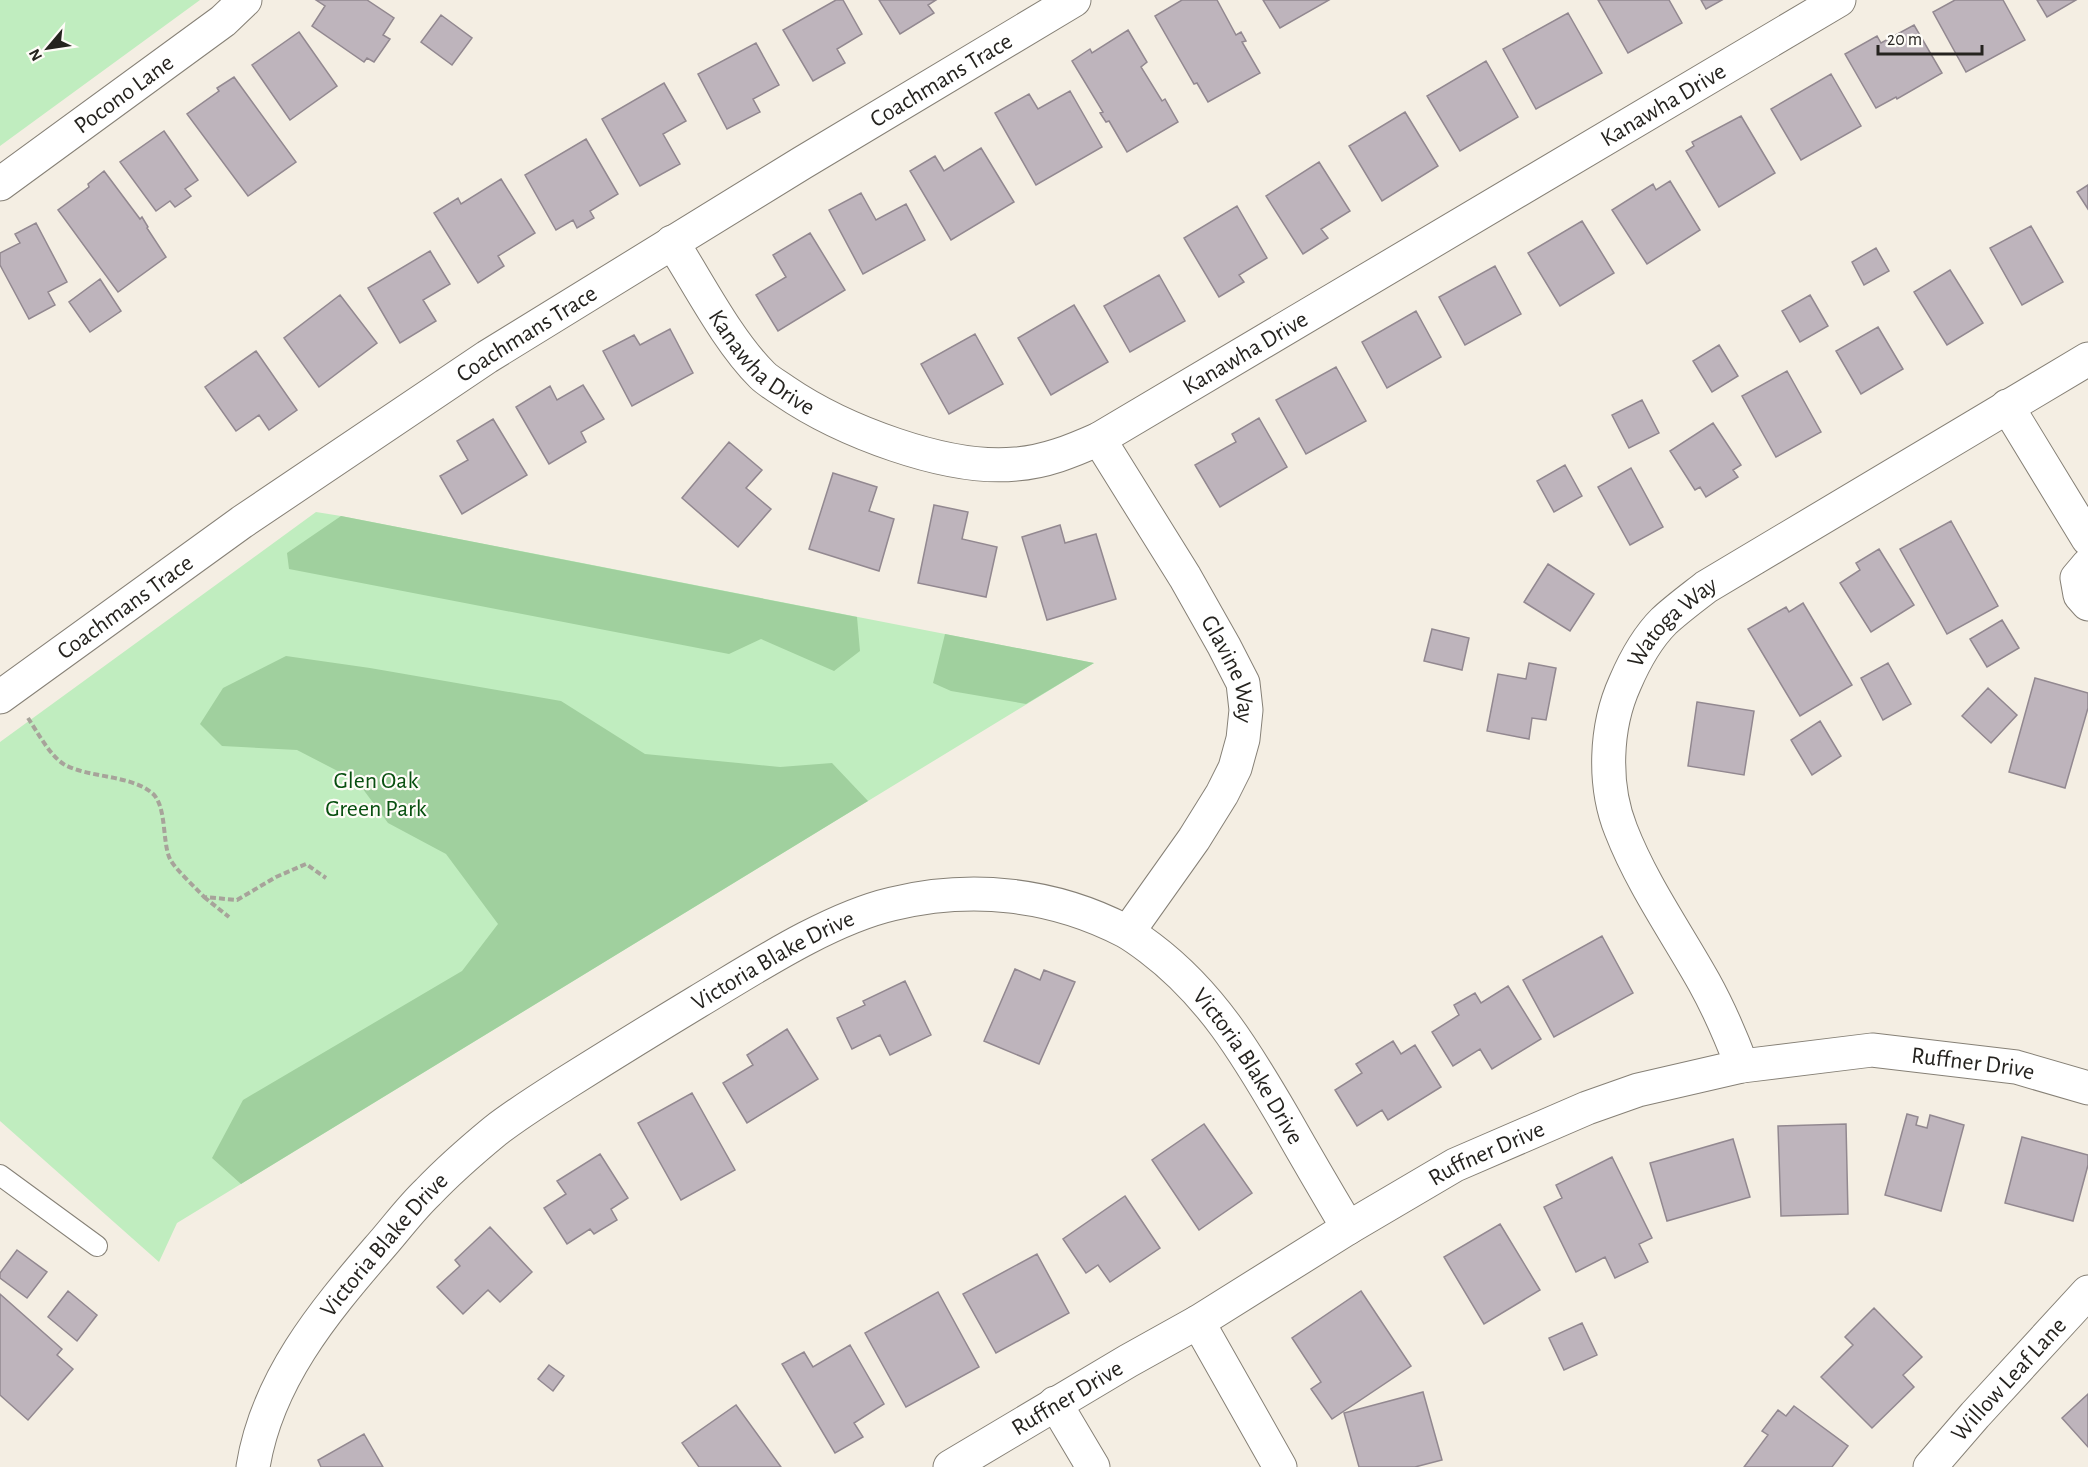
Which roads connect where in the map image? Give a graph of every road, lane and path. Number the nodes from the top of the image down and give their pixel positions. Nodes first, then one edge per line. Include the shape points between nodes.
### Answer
1 (245, 0) edge
2 (1074, 0) edge
3 (1839, 0) edge
4 (1030, 11) edge
5 (0, 184) edge
6 (672, 242) junction
7 (2088, 359) edge
8 (2007, 406) junction
9 (1099, 440) junction
10 (2088, 539) edge
11 (2088, 565) edge
12 (2088, 604) edge
13 (4, 694) edge
14 (326, 878) dead end
15 (204, 897) junction
16 (229, 917) dead end
17 (1128, 932) junction
18 (1742, 1066) junction
19 (2088, 1088) edge
20 (0, 1175) edge
21 (1348, 1228) junction
22 (97, 1246) dead end
23 (2088, 1292) edge
24 (1198, 1323) junction
25 (1056, 1403) junction
26 (253, 1467) edge
27 (950, 1467) edge
28 (1093, 1467) edge
29 (1280, 1467) edge
30 (1930, 1467) edge

1 - 5 street, Pocono Lane via 223,21
2 - 4 street, Coachmans Trace
3 - 9 street, Kanawha Drive
4 - 6 street, Coachmans Trace
6 - 9 street, Kanawha Drive via 732,337 763,375 808,407 862,433 977,464 1016,464 1062,455
6 - 13 street, Coachmans Trace via 487,357 301,482
7 - 8 street, Watoga Way
8 - 10 street
8 - 18 street, Watoga Way via 1706,586 1657,629 1617,700 1609,764 1620,829 1704,983
9 - 17 street, Glavine Way via 1224,646 1244,683 1246,710 1235,768 1222,794
11 - 12 street via 2077,578 2080,595
13 - 15 path via 63,764 154,794 170,859
14 - 15 path via 306,864 237,900
15 - 16 path
17 - 21 street, Victoria Blake Drive via 1174,966 1221,1018 1246,1053
17 - 26 street, Victoria Blake Drive via 1047,902 1004,895 967,893 888,905 814,935 622,1048 496,1130 428,1191 306,1339 270,1406
18 - 19 street, Ruffner Drive via 1872,1050 2016,1067
18 - 21 street, Ruffner Drive via 1638,1090 1587,1108 1455,1165
20 - 22 lane
21 - 24 street, Ruffner Drive
23 - 30 street, Willow Leaf Lane
24 - 25 street, Ruffner Drive
24 - 29 street
25 - 27 street, Ruffner Drive
25 - 28 street

